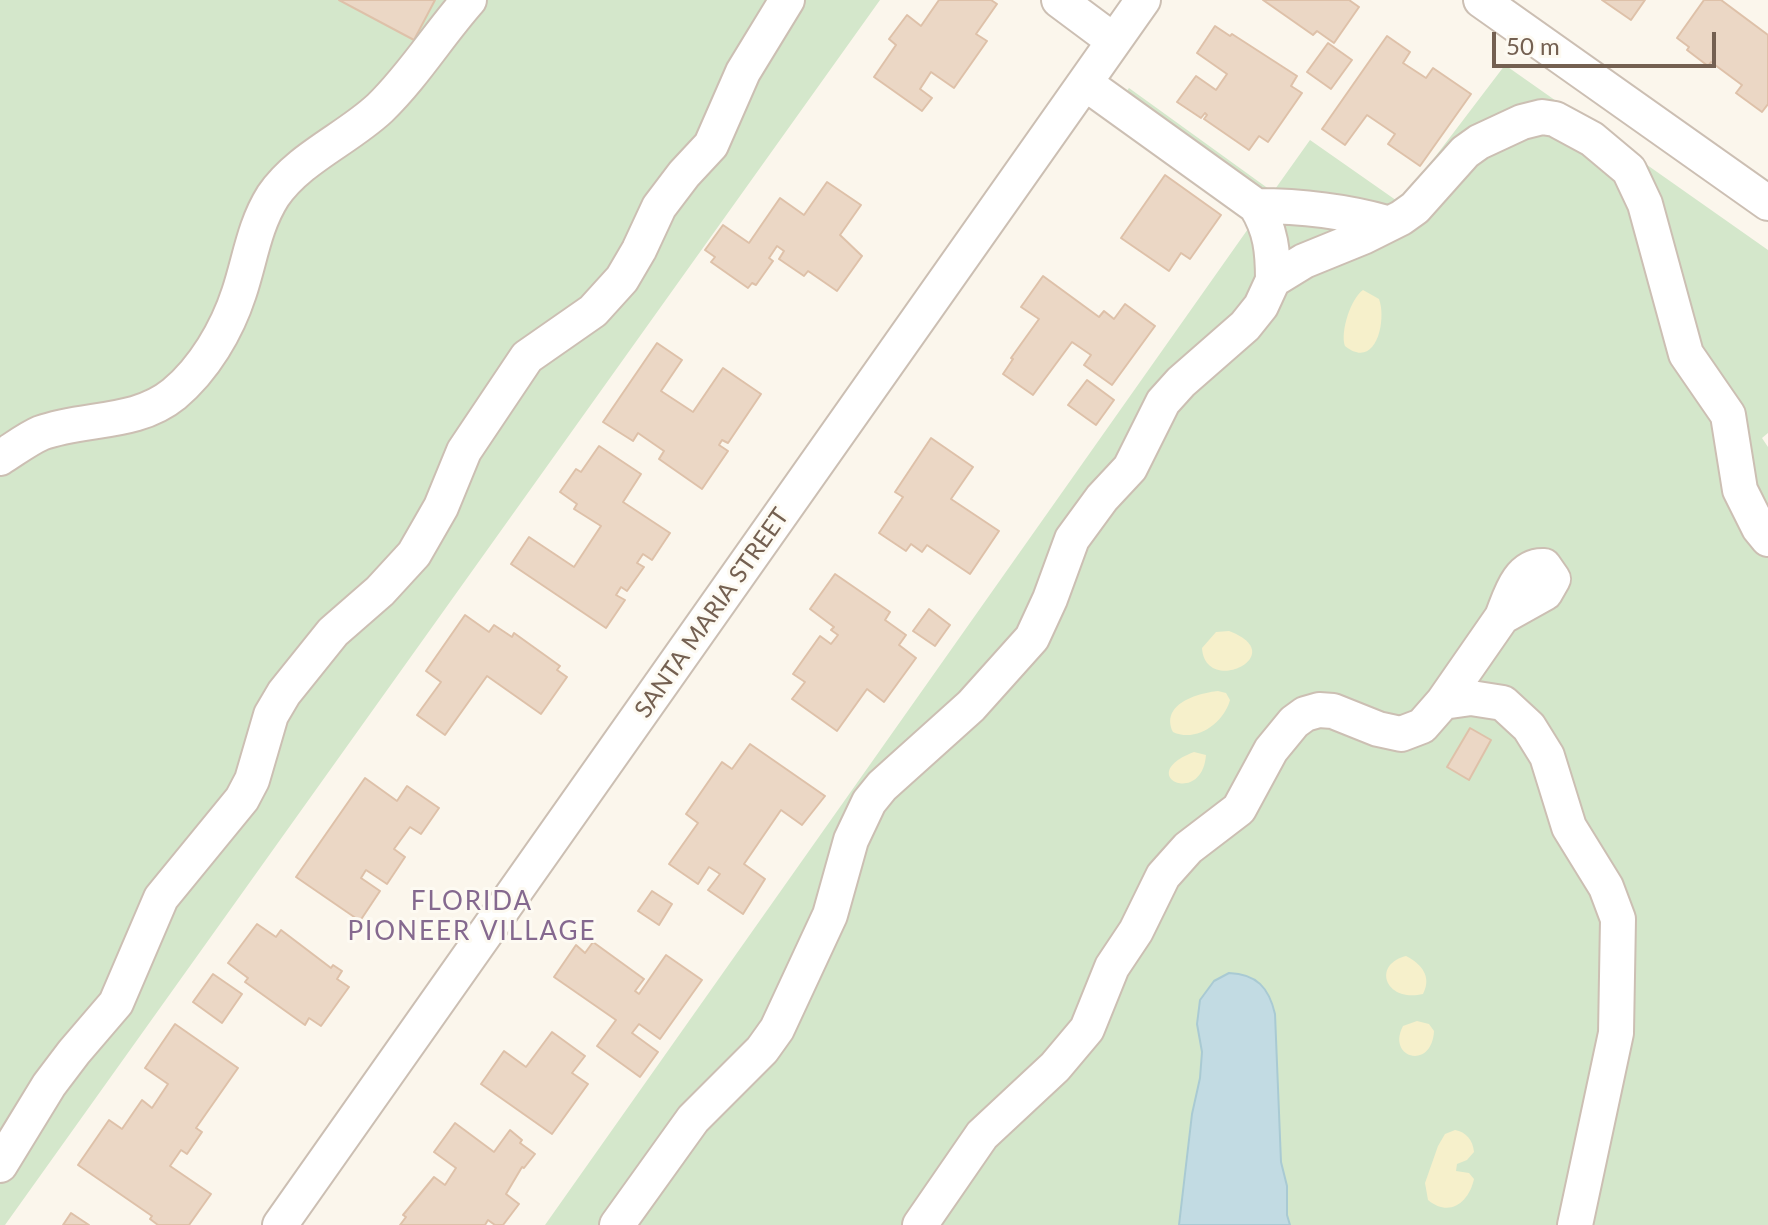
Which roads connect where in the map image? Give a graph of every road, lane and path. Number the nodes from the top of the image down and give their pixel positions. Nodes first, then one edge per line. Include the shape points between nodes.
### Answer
1 (469, 0) edge
2 (787, 0) edge
3 (1059, 0) edge
4 (1143, 0) edge
5 (1481, 0) edge
6 (1114, 41) junction
7 (1085, 83) junction
8 (1768, 203) edge
9 (1256, 206) junction
10 (1387, 223) junction
11 (1273, 280) junction
12 (0, 458) edge
13 (1768, 539) edge
14 (1502, 617) dead end
15 (1480, 650) junction
16 (1443, 702) junction
17 (1503, 703) junction
18 (0, 1165) edge
19 (280, 1225) edge
20 (617, 1225) edge
21 (920, 1225) edge
22 (1575, 1225) edge

1 - 12 street via 380,108 301,166 272,198 254,237 229,320 218,342 176,392 138,413 41,433
2 - 18 street via 743,72 711,145 659,207 622,279 593,311 527,357 464,451 414,554 333,632 284,693 242,799 161,898 116,1003 49,1085
3 - 6 street
4 - 6 street, SANTA MARIA STREET
5 - 8 street
6 - 7 street, SANTA MARIA STREET
7 - 9 street
7 - 19 street, SANTA MARIA STREET
9 - 10 street via 1355,214
9 - 11 street via 1272,241
10 - 11 street
10 - 13 street via 1415,208 1465,152 1522,122 1555,119 1618,158 1645,204 1686,354 1728,415 1740,490
11 - 20 street via 1245,326 1163,402 1130,468 1081,524 1032,638 971,706 869,802 851,840 825,927 777,1029 693,1119
14 - 15 street
15 - 16 street
15 - 17 street
16 - 17 street via 1471,698
16 - 21 street via 1422,726 1401,734 1333,711 1319,710 1294,722 1271,750 1239,809 1188,848 1163,876 1112,967 1087,1029 1055,1067 982,1135
17 - 22 street via 1538,739 1569,827 1606,887 1618,919 1616,1033

